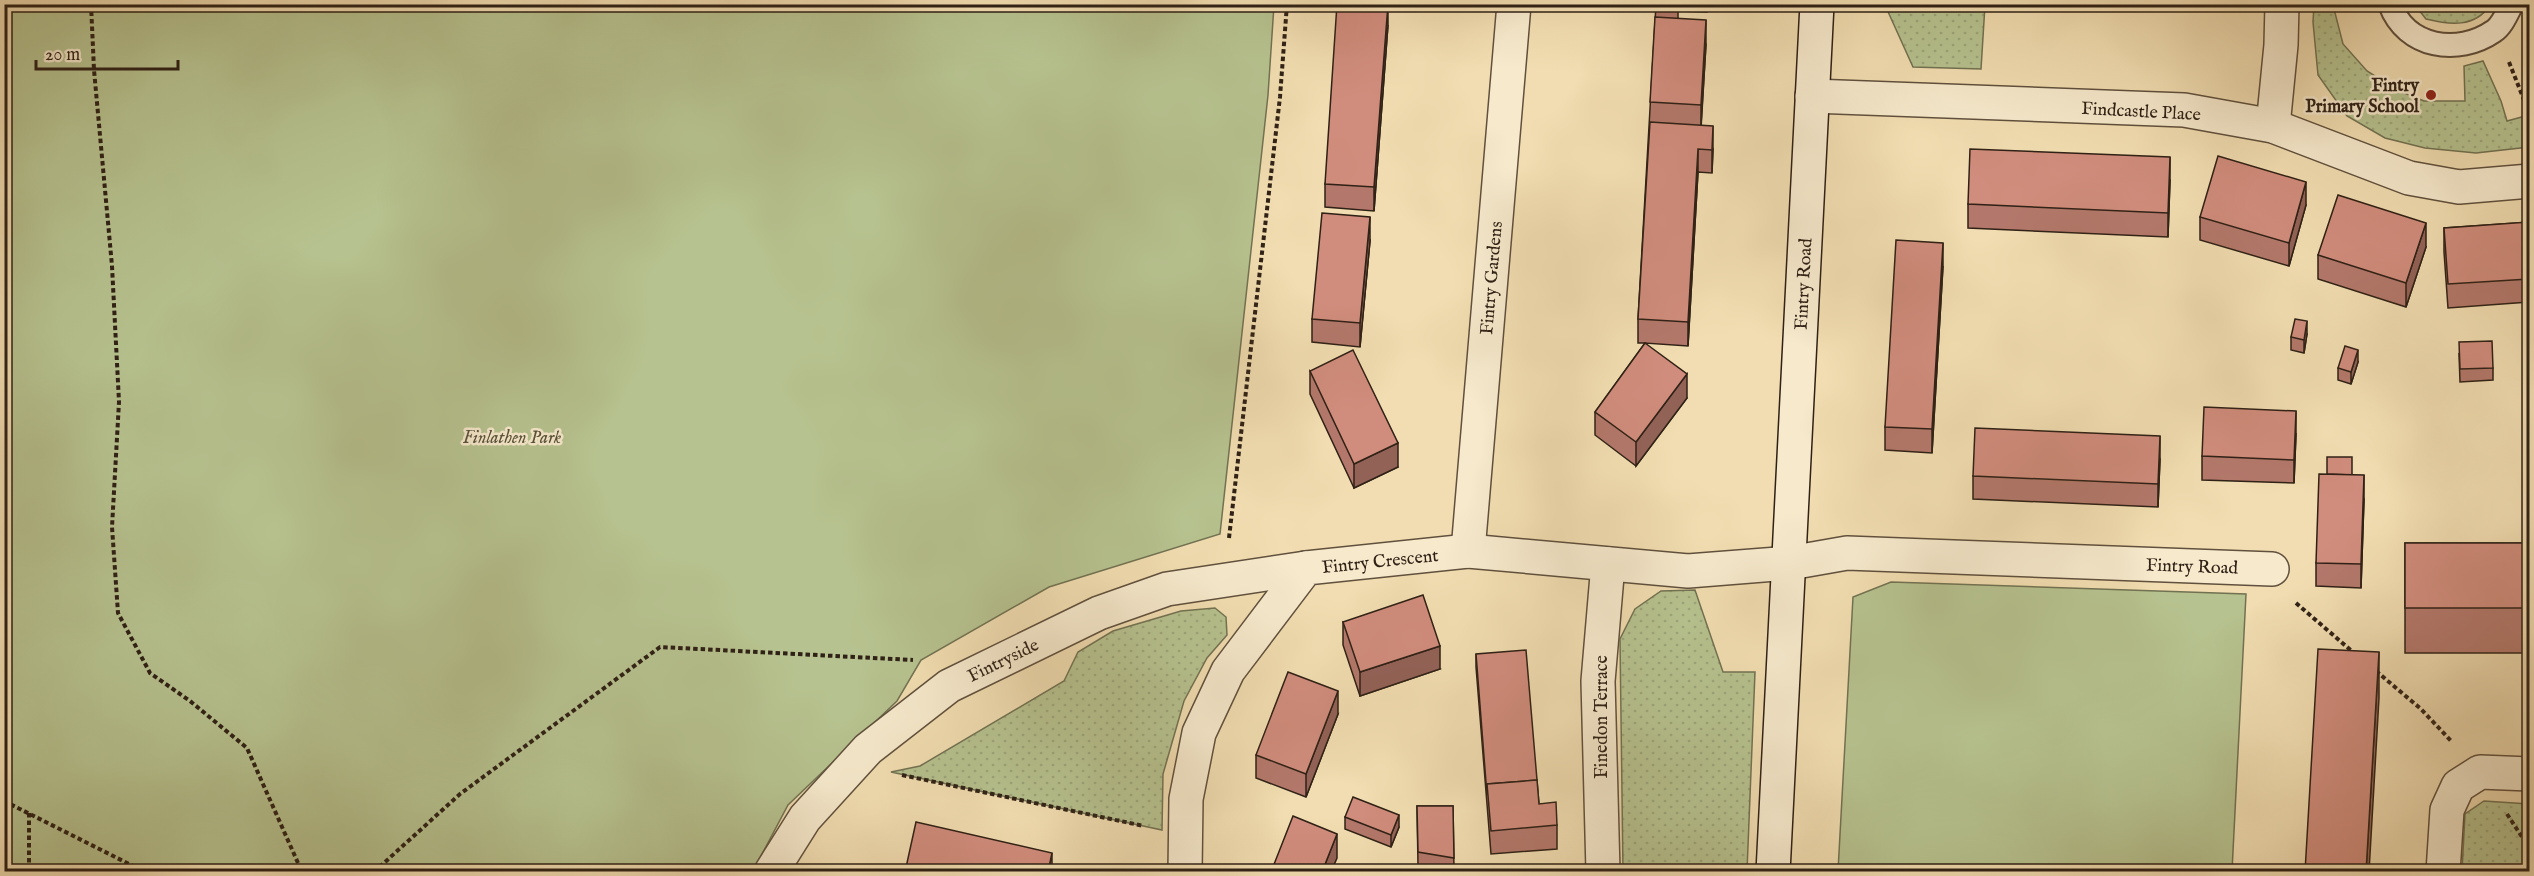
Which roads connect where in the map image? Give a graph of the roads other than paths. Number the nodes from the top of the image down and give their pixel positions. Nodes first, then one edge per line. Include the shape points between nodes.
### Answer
1 (1514, 4) edge
2 (1817, 4) edge
3 (2282, 4) edge
4 (2390, 4) edge
5 (2512, 4) edge
6 (1812, 96) junction
7 (2273, 126) junction
8 (2529, 181) edge
9 (1468, 551) junction
10 (1790, 563) junction
11 (1608, 564) junction
12 (1306, 568) junction
13 (2272, 569) road end
14 (2529, 774) edge
15 (771, 872) edge
16 (1185, 872) edge
17 (1603, 872) edge
18 (1773, 872) edge
19 (2443, 872) edge

1 - 9 street, Fintry Gardens
2 - 6 street, Fintry Road
3 - 7 street
4 - 5 lane via 2396,19 2414,36 2440,45 2469,45 2496,30
6 - 7 street, Findcastle Place via 2184,110
6 - 10 street, Fintry Road
7 - 8 street, Findcastle Place via 2409,178 2459,187
9 - 11 street, Fintry Crescent
9 - 12 street, Fintry Crescent
10 - 11 street, Fintry Crescent via 1688,571
10 - 13 street, Fintry Road via 1847,554
10 - 18 street, Fintry Road
11 - 17 street, Finedon Terrace via 1598,681
12 - 15 street, Fintryside via 1167,589 1099,613 949,686 868,749 805,818
12 - 16 street, Fintry Crescent via 1228,671 1199,733 1185,799
14 - 19 street via 2480,772 2458,786 2447,810

